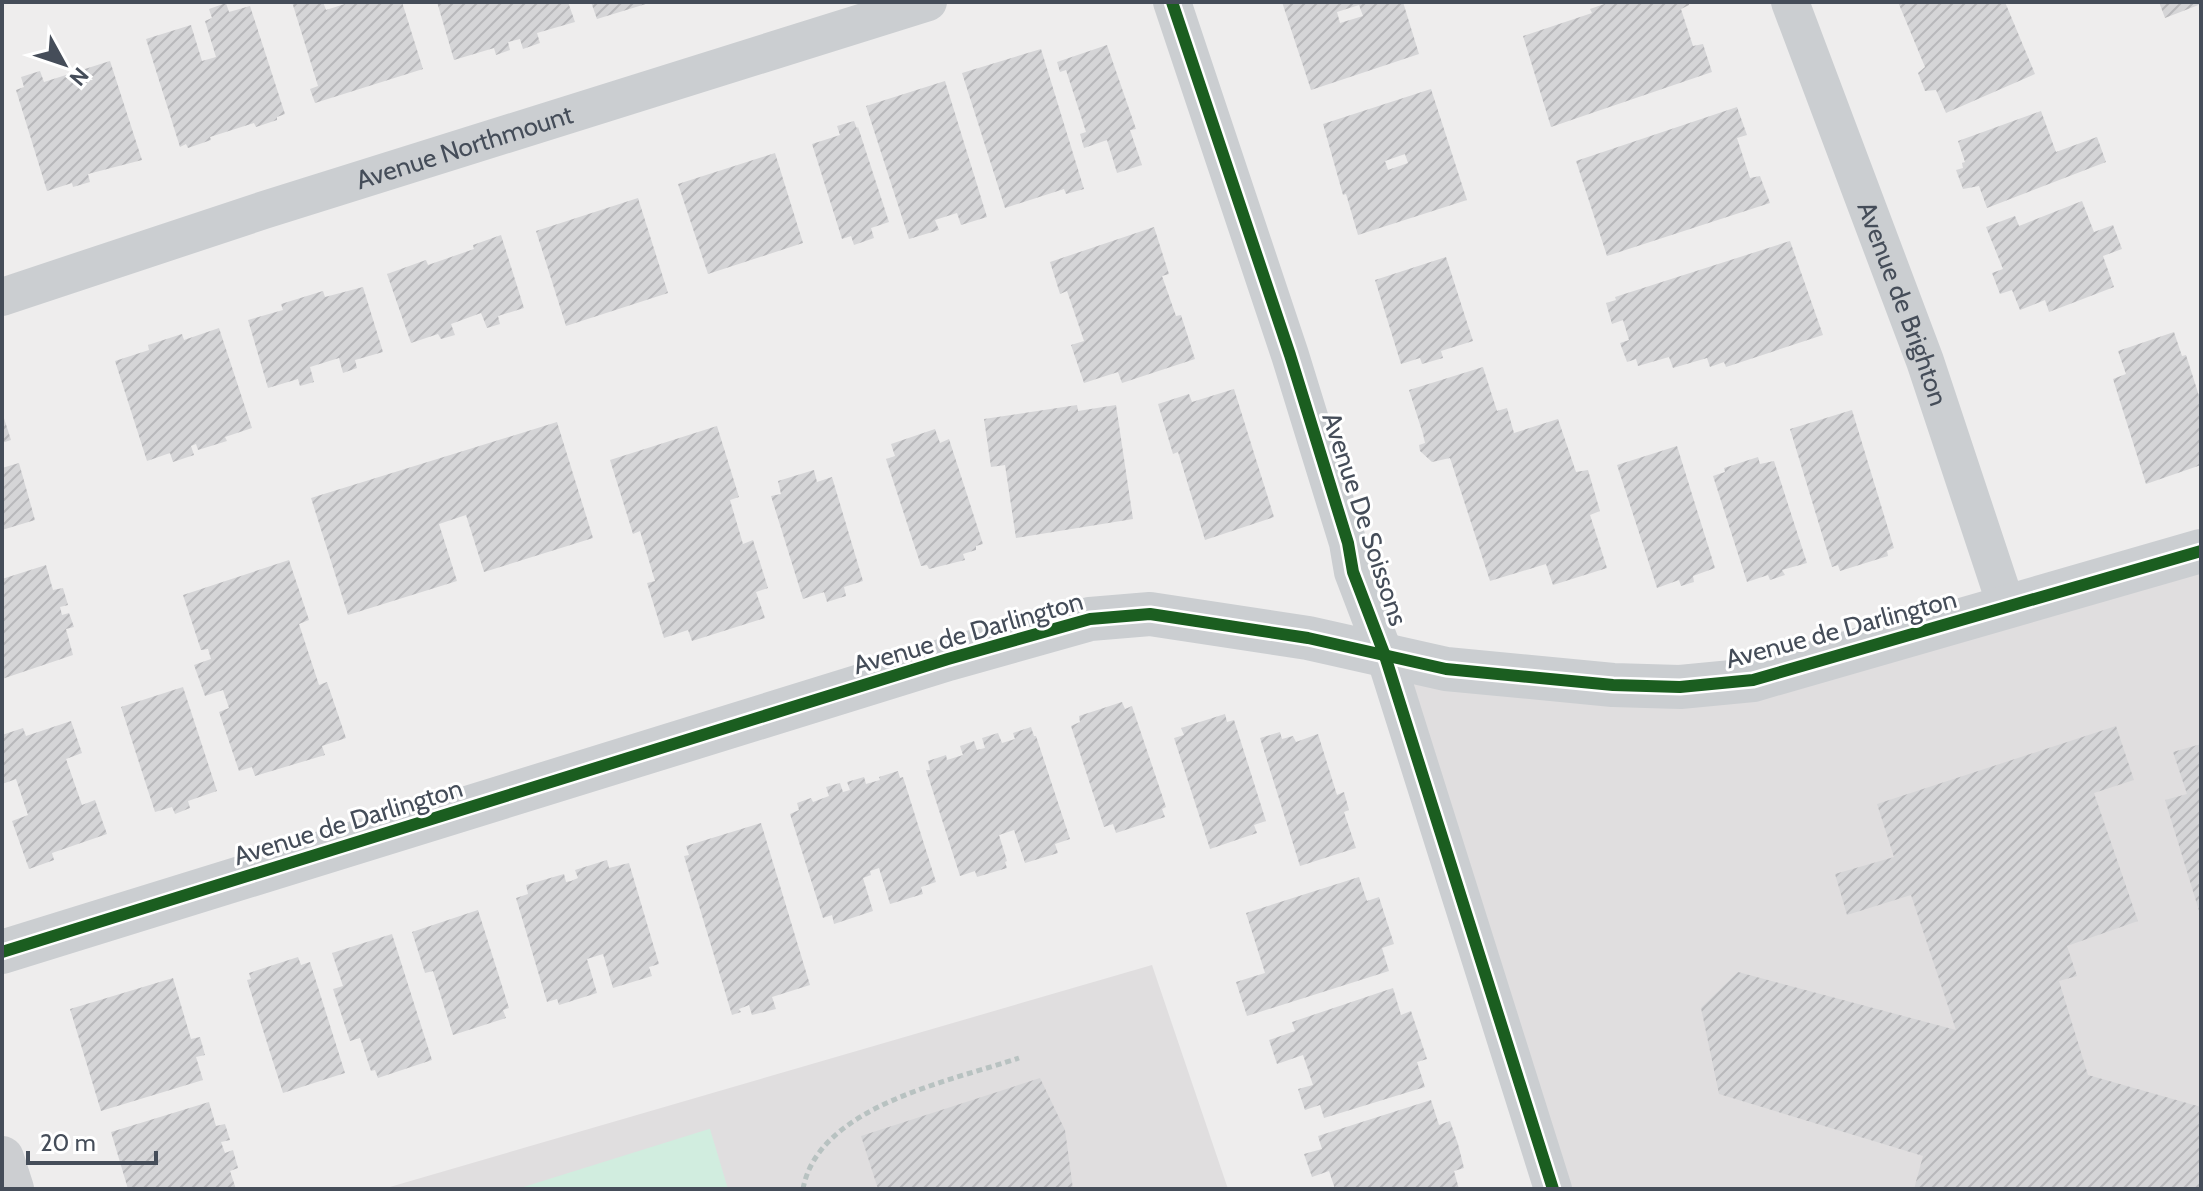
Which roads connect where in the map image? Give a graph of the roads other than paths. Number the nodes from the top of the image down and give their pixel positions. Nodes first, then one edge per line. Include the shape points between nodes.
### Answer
1 (928, 2) edge
2 (1172, 2) edge
3 (1790, 2) edge
4 (2, 297) edge
5 (2201, 551) edge
6 (2007, 608) junction
7 (1385, 656) junction
8 (2, 952) edge
9 (2, 1158) edge
10 (12, 1189) edge
11 (1553, 1189) edge

1 - 4 street, Avenue Northmount
2 - 7 street, Avenue De Soissons via 1290,355 1353,572
3 - 6 street, Avenue de Brighton via 1925,361
5 - 6 street, Avenue de Darlington
6 - 7 street, Avenue de Darlington via 1753,680 1680,687 1446,669
7 - 8 street, Avenue de Darlington via 1308,638 1150,614 1090,619
7 - 11 street, Avenue De Soissons
9 - 10 main road

